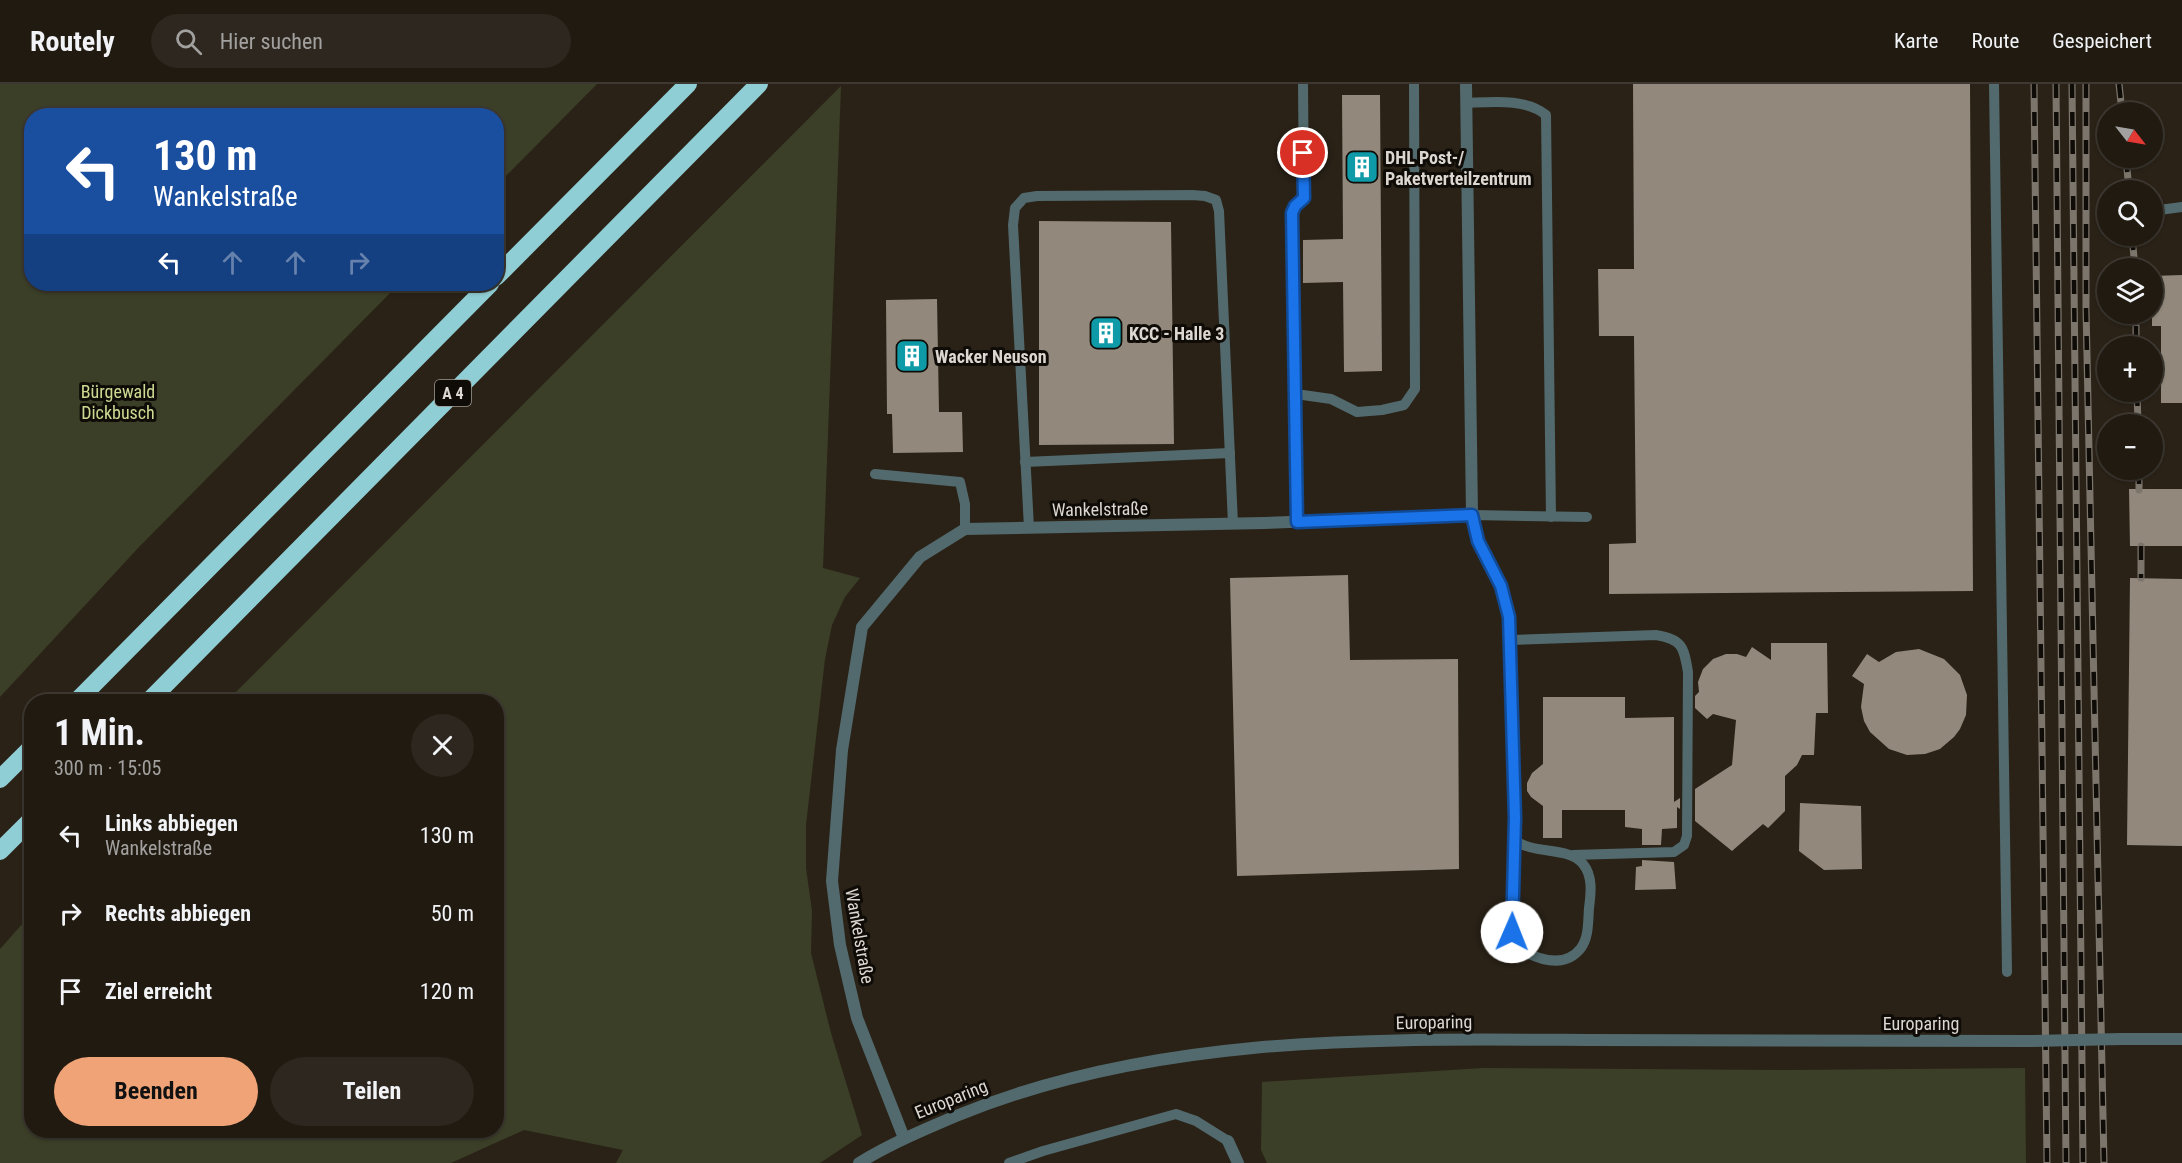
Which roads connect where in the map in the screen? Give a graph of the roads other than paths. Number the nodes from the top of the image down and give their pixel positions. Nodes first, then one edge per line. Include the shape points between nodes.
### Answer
1 (688, 84) edge
2 (759, 84) edge
3 (1304, 84) edge
4 (1414, 84) edge
5 (1466, 84) edge
6 (1994, 84) edge
7 (1466, 103) junction
8 (2182, 207) edge
9 (2163, 210) edge
10 (504, 269) edge
11 (483, 291) edge
12 (1296, 394) junction
13 (1230, 453) junction
14 (1025, 462) junction
15 (875, 474) dead end
16 (1472, 515) junction
17 (1587, 517) dead end
18 (1551, 518) junction
19 (1297, 522) junction
20 (1233, 524) junction
21 (1029, 528) junction
22 (965, 529) junction
23 (1510, 640) junction
24 (84, 694) edge
25 (156, 694) edge
26 (24, 755) edge
27 (0, 779) edge
28 (24, 827) edge
29 (1515, 840) junction
30 (0, 851) edge
31 (1574, 855) junction
32 (2007, 972) dead end
33 (2182, 1039) edge
34 (904, 1138) junction
35 (1228, 1142) joint
36 (859, 1163) edge
37 (1009, 1163) edge
38 (1238, 1163) edge

1 - 10 highway
2 - 25 highway, A 4
3 - 12 lane via 1304,198 1292,213
4 - 12 lane via 1415,389 1404,405 1357,412 1330,399
5 - 7 street
6 - 32 lane
7 - 16 street
7 - 18 lane via 1536,107 1545,115
8 - 9 lane
11 - 24 highway
12 - 19 lane
13 - 14 lane
13 - 14 lane via 1219,211 1215,200 1192,195 1037,196 1024,198 1016,208 1013,225
13 - 20 lane
14 - 21 lane
15 - 22 lane via 960,482
16 - 18 lane
16 - 19 street, Wankelstraße
16 - 23 lane via 1478,541 1501,586
17 - 18 lane
19 - 20 street, Wankelstraße
20 - 21 street, Wankelstraße
21 - 22 street, Wankelstraße
22 - 34 street, Wankelstraße via 920,557 862,627 842,750 832,881 840,945 857,1018
23 - 29 lane
23 - 31 lane via 1656,635 1671,637 1685,652 1688,672 1684,844 1674,852
26 - 27 highway
28 - 30 highway
29 - 31 lane via 1522,846
29 - 31 lane via 1512,932 1518,948 1536,959 1553,962 1573,956 1582,947 1588,929 1590,877
33 - 34 street, Europaring, bridge via 1482,1040 1268,1046 1191,1054 1061,1079
34 - 36 street, Europaring
35 - 37 lane via 1196,1121 1176,1114
35 - 38 street

